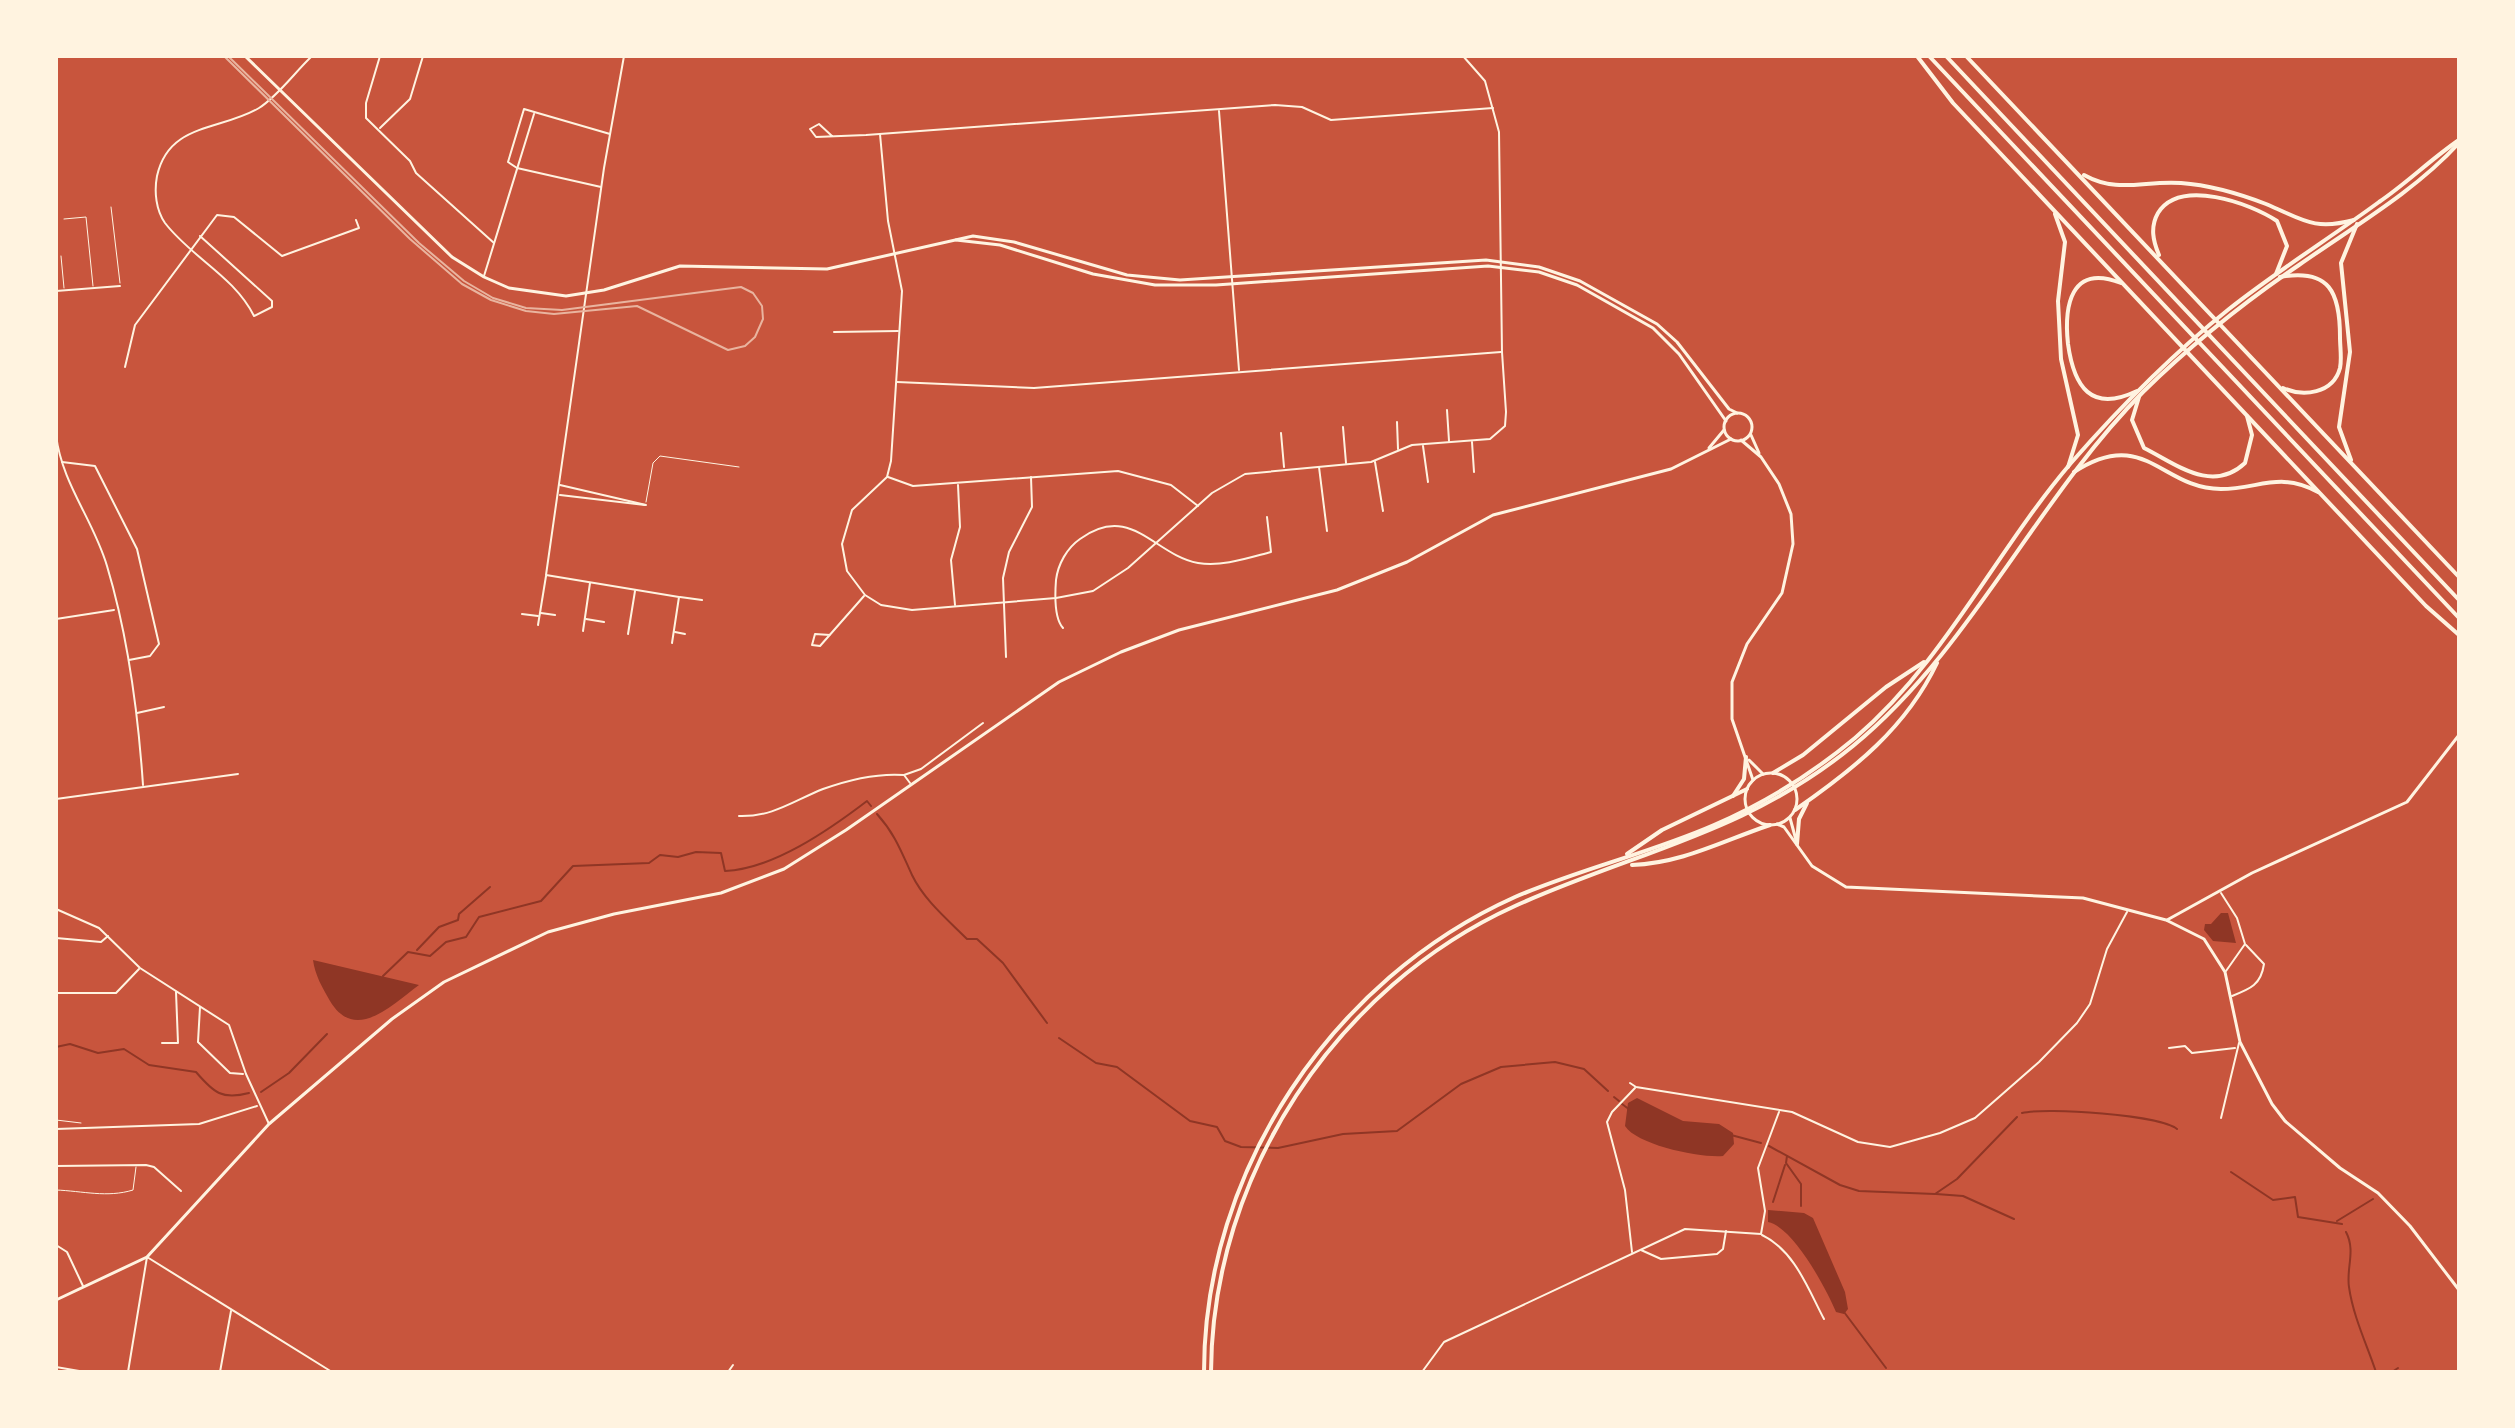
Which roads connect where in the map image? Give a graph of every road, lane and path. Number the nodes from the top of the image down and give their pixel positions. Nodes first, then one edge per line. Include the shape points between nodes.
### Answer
1 (245, 56) edge
2 (312, 56) edge
3 (380, 56) edge
4 (423, 56) edge
5 (510, 56) edge
6 (516, 56) edge
7 (1463, 56) edge
8 (1917, 56) edge
9 (1929, 56) edge
10 (1946, 56) edge
11 (1966, 56) edge
12 (626, 57) edge
13 (278, 90) junction
14 (1494, 108) junction
15 (1219, 110) junction
16 (534, 112) junction
17 (378, 130) junction
18 (611, 134) junction
19 (880, 134) junction
20 (832, 136) junction
21 (2459, 141) edge
22 (517, 168) junction
23 (2078, 172) junction
24 (602, 188) junction
25 (111, 207) dead end
26 (2053, 208) junction
27 (64, 219) dead end
28 (356, 220) dead end
29 (2356, 222) junction
30 (200, 236) junction
31 (494, 243) junction
32 (190, 248) junction
33 (895, 253) junction
34 (61, 256) dead end
35 (2162, 261) junction
36 (1500, 263) junction
37 (2278, 276) junction
38 (484, 277) junction
39 (1232, 281) junction
40 (120, 286) joint
41 (93, 288) junction
42 (2128, 288) junction
43 (56, 291) edge
44 (64, 291) junction
45 (588, 293) junction
46 (899, 331) junction
47 (834, 332) dead end
48 (1502, 352) junction
49 (125, 367) dead end
50 (1239, 370) junction
51 (896, 382) junction
52 (2278, 385) junction
53 (2138, 394) junction
54 (1447, 410) dead end
55 (1737, 413) junction
56 (2246, 414) junction
57 (1726, 421) junction
58 (1397, 422) dead end
59 (1343, 427) dead end
60 (1724, 429) junction
61 (1281, 433) dead end
62 (1750, 433) junction
63 (56, 435) edge
64 (1731, 439) junction
65 (1472, 440) junction
66 (1741, 440) junction
67 (1449, 442) junction
68 (1422, 444) junction
69 (1399, 451) junction
70 (1706, 451) junction
71 (1761, 457) junction
72 (1375, 460) junction
73 (59, 461) junction
74 (1347, 464) junction
75 (1318, 466) junction
76 (2354, 466) junction
77 (739, 467) dead end
78 (2068, 467) junction
79 (1284, 469) junction
80 (1474, 472) dead end
81 (2074, 472) junction
82 (887, 477) junction
83 (1031, 477) junction
84 (1428, 482) dead end
85 (958, 484) junction
86 (559, 485) junction
87 (559, 495) junction
88 (2322, 495) junction
89 (646, 505) junction
90 (1198, 506) junction
91 (1383, 511) dead end
92 (1267, 517) dead end
93 (1327, 531) dead end
94 (1157, 542) junction
95 (546, 575) junction
96 (2459, 577) edge
97 (591, 582) junction
98 (635, 590) junction
99 (865, 595) junction
100 (679, 597) junction
101 (1056, 598) junction
102 (702, 600) dead end
103 (2459, 600) edge
104 (1005, 601) junction
105 (955, 605) junction
106 (116, 610) junction
107 (522, 614) dead end
108 (540, 614) junction
109 (555, 615) dead end
110 (2459, 618) edge
111 (56, 619) edge
112 (585, 619) junction
113 (604, 622) dead end
114 (538, 625) dead end
115 (1063, 628) dead end
116 (583, 631) dead end
117 (674, 632) junction
118 (628, 634) dead end
119 (685, 634) dead end
120 (830, 635) junction
121 (2459, 635) edge
122 (672, 643) dead end
123 (1006, 657) dead end
124 (1940, 657) junction
125 (1929, 659) junction
126 (128, 660) junction
127 (164, 707) dead end
128 (136, 713) junction
129 (983, 723) dead end
130 (2459, 735) edge
131 (1746, 757) junction
132 (1773, 773) junction
133 (238, 774) dead end
134 (1763, 774) junction
135 (904, 775) junction
136 (1753, 780) junction
137 (911, 784) junction
138 (143, 785) junction
139 (1747, 792) junction
140 (56, 799) edge
141 (1728, 801) junction
142 (1808, 801) junction
143 (1795, 810) junction
144 (739, 816) dead end
145 (1790, 818) junction
146 (1777, 824) junction
147 (1770, 825) junction
148 (1797, 844) junction
149 (1622, 858) junction
150 (1625, 865) junction
151 (2220, 892) junction
152 (56, 909) edge
153 (2128, 911) junction
154 (2166, 920) junction
155 (108, 936) junction
156 (56, 938) edge
157 (2245, 944) junction
158 (140, 968) junction
159 (2225, 972) junction
160 (176, 991) junction
161 (56, 993) edge
162 (2231, 996) junction
163 (200, 1006) junction
164 (2240, 1042) junction
165 (162, 1043) dead end
166 (2169, 1048) dead end
167 (2236, 1048) junction
168 (246, 1074) junction
169 (1630, 1083) dead end
170 (1636, 1087) junction
171 (258, 1106) junction
172 (1780, 1111) junction
173 (2221, 1118) dead end
174 (56, 1120) edge
175 (81, 1123) dead end
176 (269, 1124) junction
177 (56, 1129) edge
178 (136, 1165) junction
179 (56, 1166) edge
180 (56, 1190) edge
181 (181, 1191) dead end
182 (1726, 1231) junction
183 (1761, 1234) junction
184 (56, 1245) edge
185 (1640, 1249) junction
186 (1632, 1252) junction
187 (147, 1257) junction
188 (83, 1287) junction
189 (2459, 1290) edge
190 (56, 1300) edge
191 (232, 1309) junction
192 (1824, 1319) dead end
193 (733, 1365) dead end
194 (56, 1367) edge
195 (85, 1372) edge
196 (128, 1372) edge
197 (220, 1372) edge
198 (332, 1372) edge
199 (728, 1372) edge
200 (1204, 1372) edge
201 (1211, 1372) edge
202 (1422, 1372) edge

1 - 13 main road
2 - 13 street
3 - 17 street via 365,113
4 - 17 street via 410,99
5 - 6 street
7 - 14 street via 1485,81
8 - 26 highway via 1953,103
9 - 110 highway
10 - 103 highway
11 - 23 highway
12 - 18 street
13 - 32 street via 260,107 189,133 166,152 156,183 157,204 168,226
13 - 38 main road via 428,236
14 - 15 street via 1331,120 1291,105
14 - 36 street via 1499,132
15 - 19 street
15 - 39 street
16 - 18 street
16 - 22 street
16 - 22 street via 524,109 516,133 508,162
17 - 31 street via 416,173
18 - 24 street
19 - 20 street
19 - 33 street
20 - 20 street via 819,124 810,129 816,137
21 - 29 highway
22 - 24 street
22 - 31 street
23 - 29 highway via 2112,187 2168,182 2202,186 2266,204 2311,225
23 - 35 highway
24 - 45 street
25 - 40 lane
26 - 42 highway
26 - 78 highway via 2065,242 2057,314 2078,435
27 - 41 lane via 86,217
28 - 30 street via 359,228 282,256 225,214 217,215
29 - 37 highway
29 - 76 highway via 2341,263 2350,352 2339,415
30 - 32 street
30 - 32 street via 272,301 272,307 254,316 231,283
31 - 38 street
32 - 49 street via 135,325
33 - 39 main road via 953,239 1040,254 1093,274 1140,283
33 - 45 main road via 827,269 680,266
33 - 46 street via 901,282
34 - 44 lane
35 - 37 highway via 2153,236 2160,210 2179,195 2202,195 2277,221 2287,246
35 - 52 highway
36 - 39 main road
36 - 48 street
36 - 55 main road via 1561,272 1657,324
36 - 57 main road via 1562,279 1653,328 1679,354
37 - 52 highway via 2314,277 2336,297 2340,316 2340,369 2328,386 2311,394
37 - 53 highway
38 - 45 main road via 539,295
39 - 50 street
40 - 41 street
41 - 44 street
42 - 53 highway via 2107,279 2084,283 2068,299 2067,330 2074,377 2088,394 2116,399
42 - 56 highway
43 - 44 street
45 - 86 street
46 - 47 street
46 - 51 street
48 - 50 street
48 - 65 street via 1505,426 1490,439
50 - 51 street via 1034,388
51 - 82 street
52 - 76 highway
53 - 56 highway via 2133,428 2144,448 2206,478 2220,478 2245,463 2252,435
53 - 78 highway
53 - 81 highway
54 - 67 street
55 - 57 main road
55 - 62 main road via 1750,420
56 - 88 highway
57 - 60 main road
58 - 69 street
59 - 74 street
60 - 64 main road
60 - 70 main road
61 - 79 street
62 - 66 main road
62 - 71 main road
63 - 73 street
64 - 66 main road
64 - 70 main road
65 - 67 street
65 - 80 street
66 - 71 main road
67 - 68 street
68 - 69 street
68 - 84 street
69 - 72 street
70 - 137 main road via 1671,469 1493,515 1407,562 1337,590 1179,630 1121,652 1059,682
71 - 131 main road via 1785,496 1793,544 1782,593 1747,644 1732,682 1732,719
72 - 74 street
72 - 91 street
73 - 106 street via 96,537
73 - 126 street via 95,466 137,549 158,648 150,656
74 - 75 street
75 - 79 street
75 - 93 street
76 - 96 highway
77 - 89 lane via 660,456 653,463
78 - 125 highway
79 - 90 street via 1245,474
81 - 88 highway via 2100,458 2122,455 2147,460 2207,487 2286,480
81 - 124 highway
82 - 85 street via 913,486
82 - 99 street via 852,510 844,529 847,571
83 - 85 street
83 - 90 street via 1118,471 1144,475 1171,485
83 - 104 street via 1032,507 1009,552
85 - 105 street via 960,527 951,560
86 - 87 street
86 - 89 street
87 - 89 street
87 - 95 street
88 - 121 highway
90 - 94 street
92 - 94 street via 1271,552 1204,564
94 - 101 street via 1104,586
94 - 101 street via 1129,528 1092,532 1061,562
95 - 97 street
95 - 108 street
97 - 98 street
97 - 112 street
98 - 100 street
98 - 118 street
99 - 105 street via 894,608
99 - 120 street
100 - 102 street
100 - 117 street
101 - 104 street
101 - 115 street
104 - 105 street
104 - 123 street
106 - 111 street
106 - 126 street
107 - 108 street
108 - 109 street
108 - 114 street
112 - 113 street
112 - 116 street
117 - 119 street
117 - 122 street
120 - 120 street via 820,646 812,645 815,634
124 - 142 highway via 1909,714
124 - 150 highway via 1882,720 1801,784 1719,829
125 - 132 highway
125 - 149 highway via 1878,717 1798,780 1715,825
126 - 128 street
127 - 128 street
128 - 138 street
129 - 135 street via 921,769
130 - 151 main road via 2407,802
131 - 134 main road
131 - 136 main road
131 - 141 highway via 1744,779
132 - 134 main road
132 - 143 main road via 1794,786
133 - 138 street
134 - 136 main road
135 - 137 street
135 - 144 street via 862,778 781,811
136 - 139 main road
137 - 176 main road via 816,850 750,883 548,932 444,982 392,1019
138 - 140 street
139 - 141 highway
139 - 147 main road via 1749,812
141 - 149 highway via 1662,830
142 - 143 highway
142 - 148 highway via 1799,819
143 - 145 main road
145 - 146 main road
145 - 148 main road
146 - 147 main road
146 - 148 main road
147 - 150 highway via 1668,862
148 - 153 main road via 1825,876 1855,888 2083,898
149 - 200 highway via 1522,895 1458,928 1409,961 1342,1024 1302,1073 1270,1123 1228,1222 1211,1291
150 - 201 highway via 1544,894 1468,931 1405,975 1347,1029 1277,1128 1235,1224 1219,1288
151 - 154 main road
151 - 157 street via 2237,918
152 - 155 street
153 - 154 main road
153 - 172 street via 2107,949 2090,1004 2058,1043 1975,1118 1899,1147 1858,1142 1803,1115
154 - 159 main road via 2204,939
155 - 156 street via 101,942
155 - 158 street
157 - 159 street
157 - 162 street via 2262,960 2263,974 2252,988
158 - 160 street
158 - 161 street via 116,993
159 - 162 main road
160 - 163 street
160 - 165 street via 178,1043
162 - 164 main road
163 - 168 street via 229,1025
163 - 168 street via 198,1042 230,1073
164 - 167 street
164 - 189 main road via 2285,1121 2378,1193
166 - 167 street via 2185,1046 2192,1053
167 - 173 street
168 - 171 street
169 - 170 street
170 - 172 street
170 - 186 street via 1607,1122 1625,1190
171 - 176 street
171 - 177 street via 199,1124
172 - 183 street via 1758,1168 1765,1211
174 - 175 lane
176 - 187 main road
178 - 179 street
178 - 180 lane via 133,1190 90,1195
178 - 181 street via 154,1167
182 - 183 street
182 - 185 street via 1685,1229
182 - 185 street via 1717,1254 1661,1259
183 - 192 street via 1800,1271
184 - 188 street via 67,1252
185 - 186 street
186 - 202 street via 1444,1342
187 - 188 main road
187 - 191 street
187 - 196 street
188 - 190 main road
191 - 197 street
191 - 198 street
193 - 199 street
194 - 195 street

